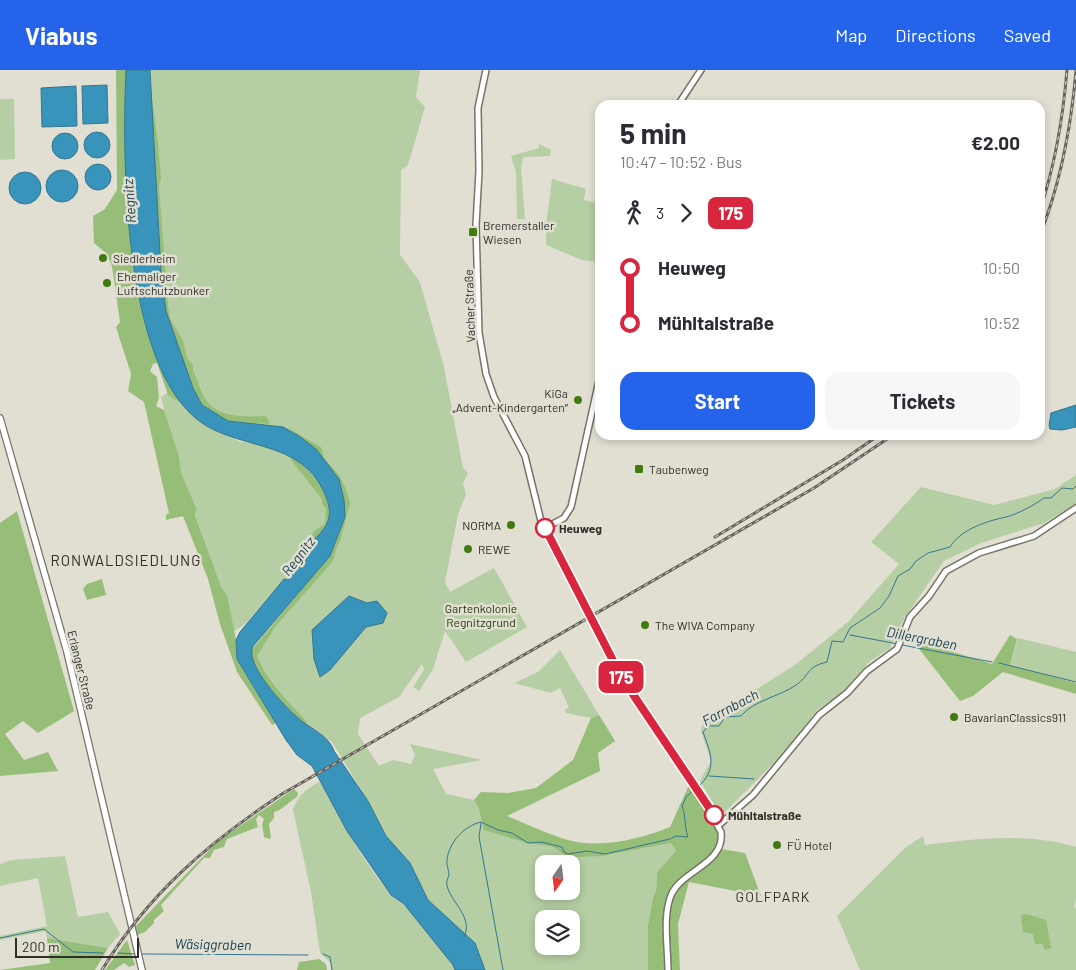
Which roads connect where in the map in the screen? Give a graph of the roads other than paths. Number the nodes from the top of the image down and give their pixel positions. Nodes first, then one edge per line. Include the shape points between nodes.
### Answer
1 (486, 70) edge
2 (702, 70) edge
3 (681, 100) edge
4 (595, 399) edge
5 (0, 418) edge
6 (1076, 508) edge
7 (545, 528) junction
8 (719, 825) junction
9 (142, 970) edge
10 (668, 970) edge

1 - 7 street, Vacher Straße via 477,121 479,342 489,385 528,462 536,506
2 - 3 street
4 - 7 street via 571,508 564,518
5 - 9 main road, Erlanger Straße via 65,644
6 - 8 street via 1034,536 979,553 946,571 910,617 897,649 867,671 847,693 819,715 753,795
7 - 8 street, Vacher Straße via 622,678
8 - 10 street via 722,839 716,853 678,885 669,902

